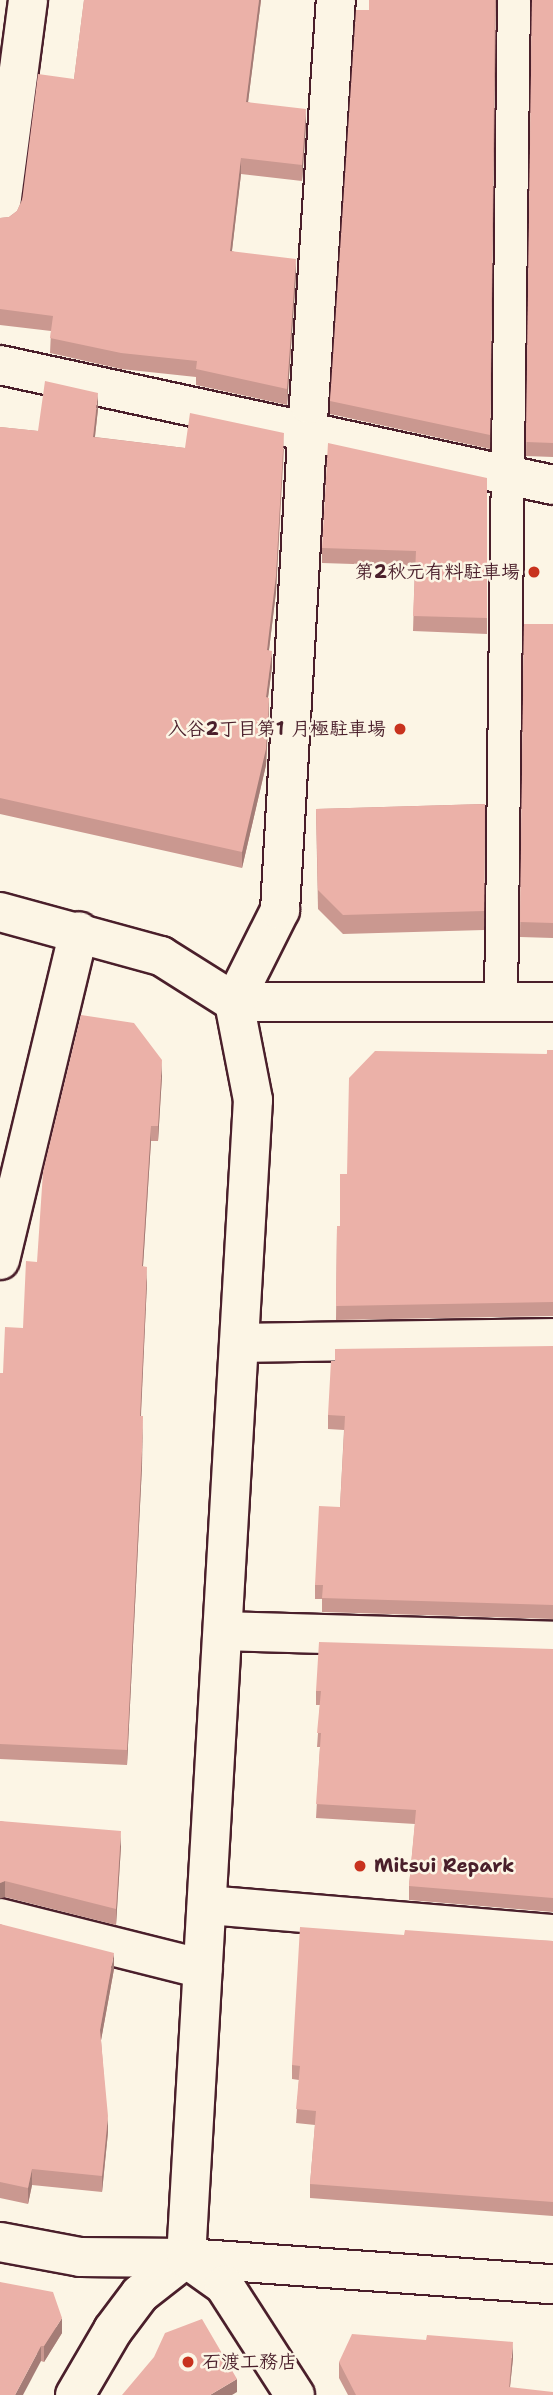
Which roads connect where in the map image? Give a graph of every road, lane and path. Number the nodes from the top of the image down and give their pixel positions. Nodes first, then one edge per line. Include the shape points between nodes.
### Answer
1 (29, 0) edge
2 (336, 0) edge
3 (513, 0) edge
4 (3, 162) edge
5 (0, 212) edge
6 (0, 365) edge
7 (307, 432) junction
8 (505, 474) junction
9 (553, 485) edge
10 (0, 912) edge
11 (79, 931) junction
12 (234, 1002) junction
13 (501, 1002) junction
14 (553, 1002) edge
15 (0, 1260) edge
16 (553, 1338) edge
17 (239, 1343) junction
18 (223, 1631) junction
19 (553, 1641) edge
20 (207, 1905) junction
21 (0, 1917) edge
22 (553, 1934) edge
23 (203, 1969) junction
24 (0, 2242) edge
25 (186, 2258) junction
26 (553, 2284) edge
27 (75, 2395) edge
28 (295, 2395) edge

1 - 4 street
2 - 7 street
3 - 8 lane
4 - 5 street
6 - 7 street
7 - 8 street
7 - 12 street via 280,910
8 - 9 street
8 - 13 lane
10 - 11 street
11 - 12 street via 160,956
11 - 15 street
12 - 13 street
12 - 17 street via 253,1100
13 - 14 street
16 - 17 street
17 - 18 street
18 - 19 street
18 - 20 street
20 - 22 street
20 - 23 street
21 - 23 street
23 - 25 street
24 - 25 street via 80,2257
25 - 26 street
25 - 27 street via 140,2294
25 - 28 street via 224,2285

